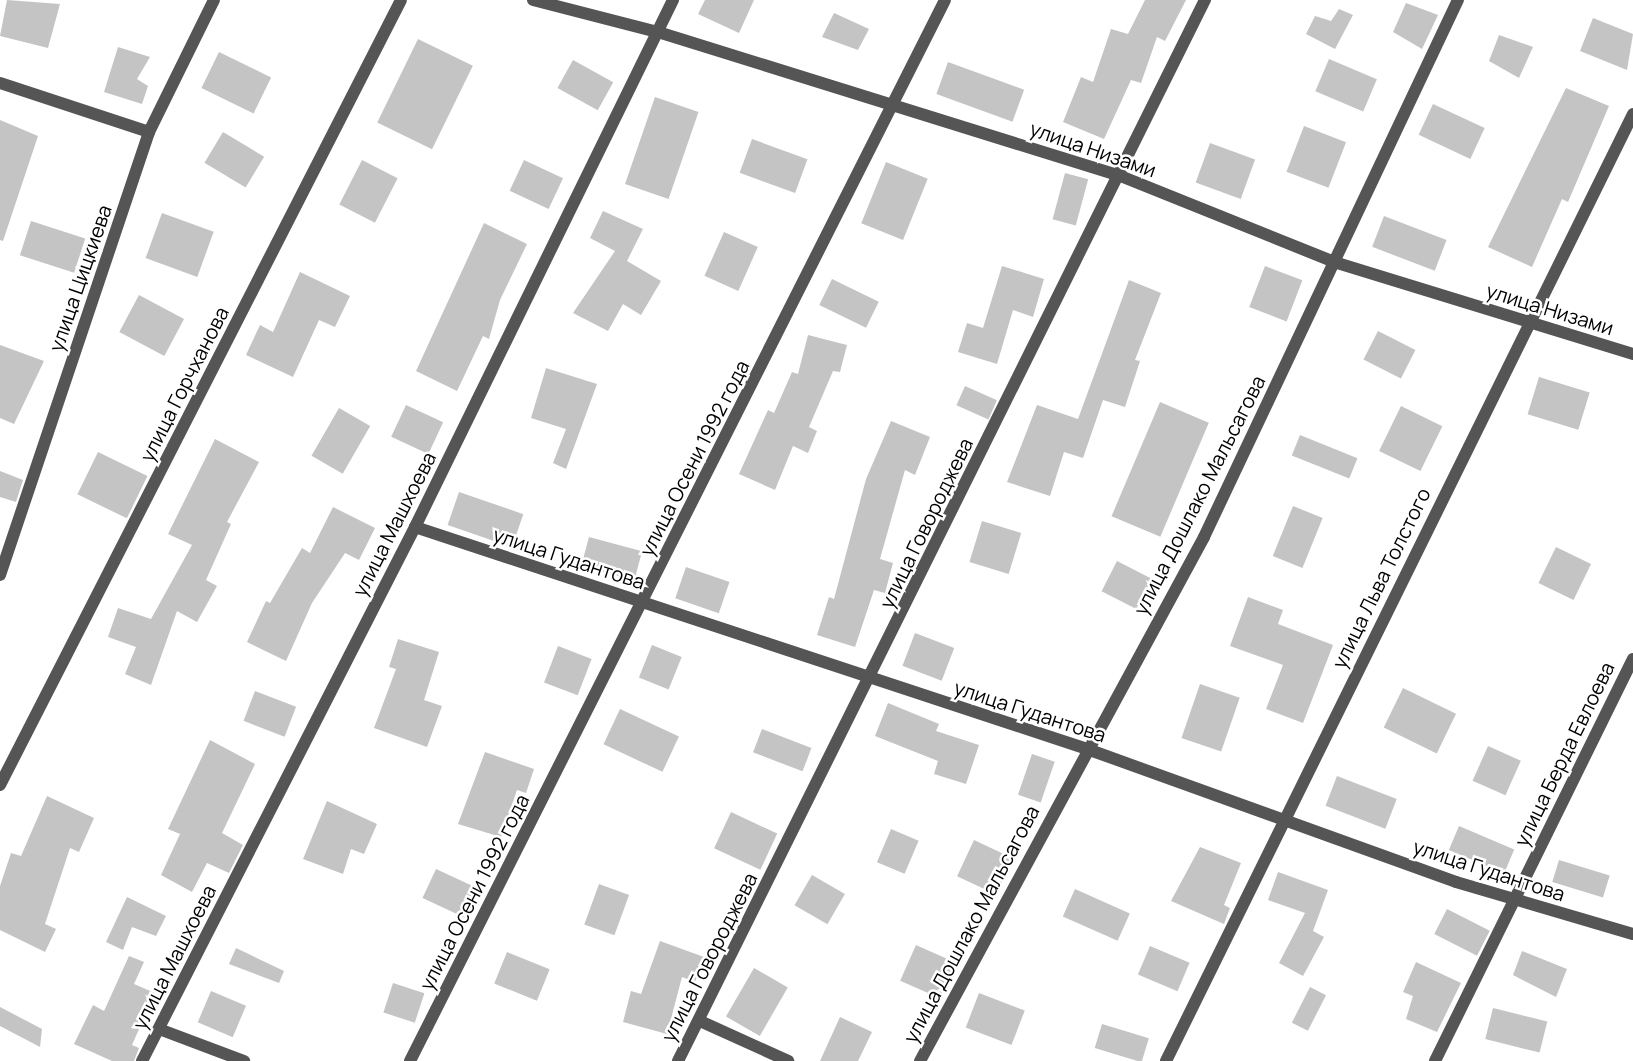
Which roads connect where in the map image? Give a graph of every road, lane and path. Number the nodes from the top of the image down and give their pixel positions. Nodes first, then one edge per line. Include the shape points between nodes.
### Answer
1 (214, 0) edge
2 (401, 0) edge
3 (533, 0) edge
4 (673, 0) edge
5 (945, 0) edge
6 (1206, 0) edge
7 (1458, 0) edge
8 (658, 32) junction
9 (0, 83) edge
10 (893, 105) junction
11 (1633, 114) edge
12 (149, 132) junction
13 (1118, 175) junction
14 (1334, 262) junction
15 (1529, 324) junction
16 (1633, 354) edge
17 (415, 527) junction
18 (0, 575) edge
19 (643, 603) junction
20 (1633, 659) edge
21 (872, 680) junction
22 (1087, 749) junction
23 (0, 785) edge
24 (1283, 821) junction
25 (1514, 900) junction
26 (1633, 934) edge
27 (700, 1021) junction
28 (159, 1029) junction
29 (142, 1061) edge
30 (244, 1061) edge
31 (410, 1061) edge
32 (678, 1061) edge
33 (788, 1061) edge
34 (920, 1061) edge
35 (1166, 1061) edge
36 (1435, 1061) edge

1 - 12 street, улица Цицкиева
2 - 23 street, улица Горчханова
3 - 8 street, улица Низами
4 - 8 street, улица Машхоева
5 - 10 street, улица Осени 1992 года
6 - 13 street, улица Говороджева
7 - 14 street, улица Дошлако Мальсагова
8 - 10 street, улица Низами
8 - 17 street, улица Машхоева
9 - 12 street
10 - 13 street, улица Низами
10 - 19 street, улица Осени 1992 года
11 - 15 street, улица Льва Толстого
12 - 18 street, улица Цицкиева
13 - 14 street, улица Низами
13 - 21 street, улица Говороджева
14 - 15 street, улица Низами
14 - 22 street, улица Дошлако Мальсагова via 1204,537
15 - 16 street, улица Низами
15 - 24 street, улица Льва Толстого
17 - 19 street, улица Гудантова
17 - 28 street, улица Машхоева
19 - 21 street, улица Гудантова
19 - 31 street, улица Осени 1992 года
20 - 25 street, улица Берда Евлоева
21 - 22 street, улица Гудантова
21 - 27 street, улица Говороджева
22 - 24 street, улица Гудантова
22 - 34 street, улица Дошлако Мальсагова
24 - 25 street, улица Гудантова
24 - 35 street, улица Льва Толстого
25 - 26 street, улица Гудантова
25 - 36 street, улица Берда Евлоева
27 - 32 street, улица Говороджева
27 - 33 street
28 - 29 street, улица Машхоева
28 - 30 street

